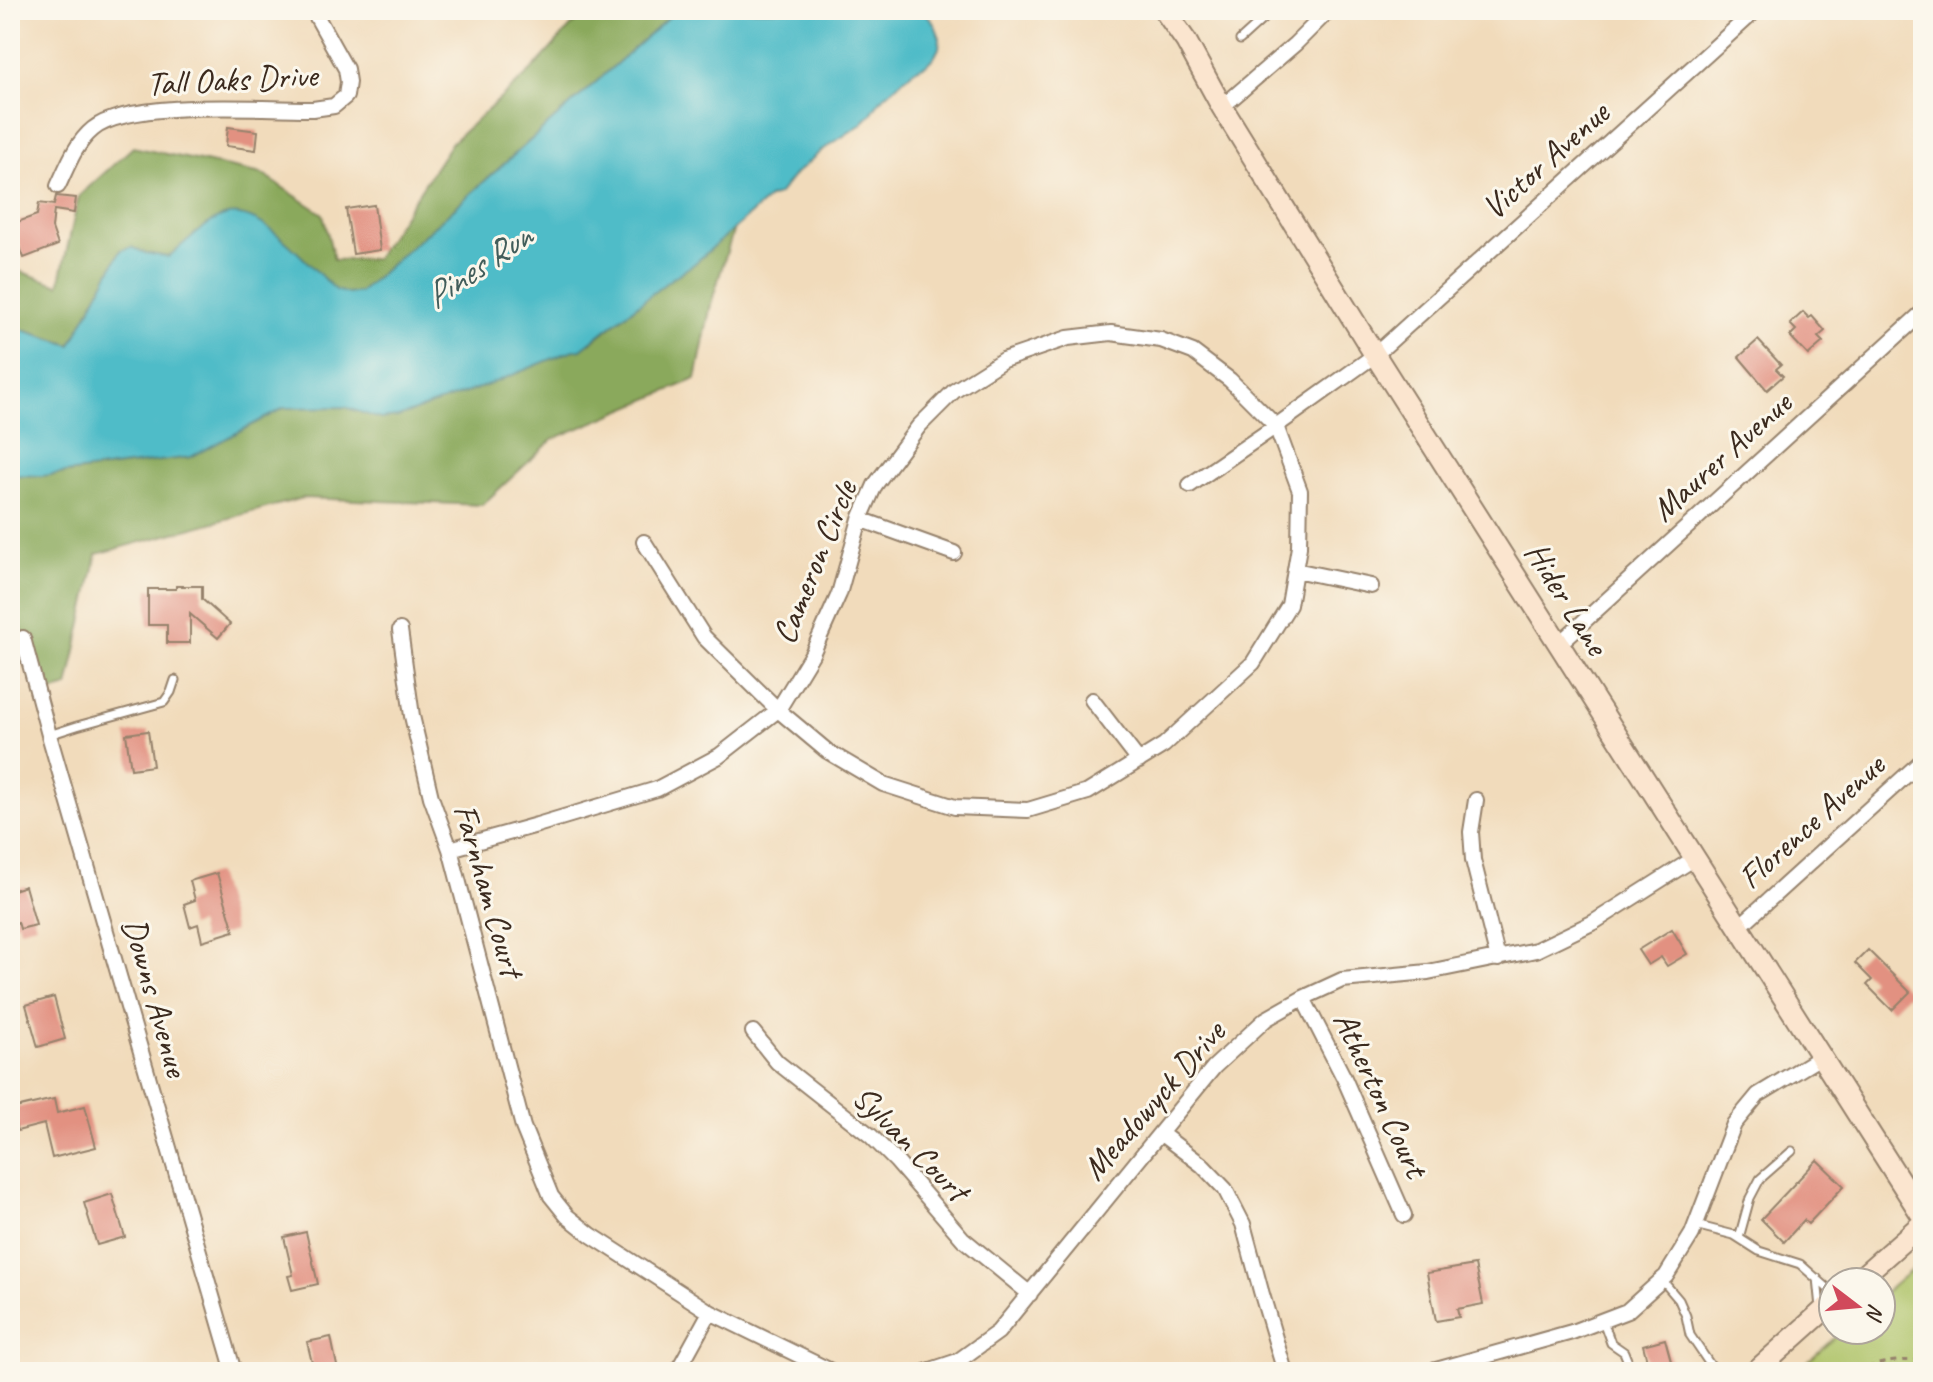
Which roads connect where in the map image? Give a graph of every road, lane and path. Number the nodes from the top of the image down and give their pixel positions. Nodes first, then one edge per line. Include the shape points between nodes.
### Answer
1 (313, 10) edge
2 (1164, 10) edge
3 (1273, 10) edge
4 (1329, 10) edge
5 (1756, 10) edge
6 (1240, 40) dead end
7 (1222, 107) junction
8 (58, 186) dead end
9 (1923, 312) edge
10 (1375, 355) junction
11 (1276, 426) junction
12 (1190, 485) dead end
13 (860, 519) junction
14 (644, 542) dead end
15 (954, 553) dead end
16 (1295, 570) junction
17 (1371, 586) dead end
18 (400, 630) dead end
19 (23, 638) dead end
20 (1559, 644) junction
21 (175, 680) dead end
22 (1092, 700) dead end
23 (778, 710) junction
24 (49, 735) junction
25 (1923, 760) edge
26 (1139, 761) junction
27 (1476, 800) dead end
28 (450, 849) junction
29 (1695, 858) junction
30 (1739, 927) junction
31 (1498, 959) junction
32 (1303, 998) junction
33 (753, 1032) dead end
34 (1822, 1056) junction
35 (1160, 1133) junction
36 (1792, 1151) dead end
37 (1404, 1215) dead end
38 (1923, 1217) edge
39 (1923, 1223) edge
40 (1695, 1225) junction
41 (1739, 1238) junction
42 (1874, 1266) edge
43 (1817, 1278) edge
44 (1662, 1280) junction
45 (1030, 1294) junction
46 (710, 1312) junction
47 (1817, 1317) edge
48 (1603, 1321) junction
49 (1923, 1363) edge
50 (234, 1372) edge
51 (677, 1372) edge
52 (833, 1372) edge
53 (925, 1372) edge
54 (1285, 1372) edge
55 (1429, 1372) edge
56 (1632, 1372) edge
57 (1714, 1372) edge
58 (1755, 1372) edge
59 (1856, 1372) edge
60 (1917, 1372) edge

1 - 8 street, Tall Oaks Drive via 346,69 346,96 334,106 178,108 123,115 96,126 79,142
2 - 7 street, Hider Lane
3 - 6 lane
4 - 7 street
5 - 10 street, Victor Avenue
7 - 10 street, Hider Lane
9 - 20 street, Maurer Avenue
10 - 11 street
10 - 20 street, Hider Lane
11 - 12 street
11 - 13 street, Cameron Circle via 1193,352 1161,340 1111,333 1068,338 1003,360 954,391 919,426 875,485
11 - 16 street, Cameron Circle via 1300,491
13 - 15 street
13 - 23 street, Cameron Circle via 839,594 812,654
14 - 23 street via 704,637
16 - 17 street
16 - 26 street, Cameron Circle via 1289,605 1253,663 1164,745
18 - 28 street, Farnham Court via 412,716
19 - 24 street, Downs Avenue
20 - 29 street, Hider Lane
21 - 24 lane via 164,702
22 - 26 street
23 - 26 street, Cameron Circle via 827,751 883,784 955,807 1028,810 1088,792
23 - 28 street, Cameron Circle via 719,756 657,789
24 - 50 street, Downs Avenue
25 - 30 street, Florence Avenue
27 - 31 street via 1473,860
28 - 46 street, Farnham Court via 523,1127 551,1196 591,1235
29 - 30 street, Hider Lane
29 - 31 street, Meadowyck Drive via 1594,922 1536,950
30 - 34 street, Hider Lane
31 - 32 street, Meadowyck Drive via 1342,980
32 - 35 street, Meadowyck Drive via 1266,1019 1214,1067
32 - 37 street, Atherton Court
33 - 45 street, Sylvan Court via 777,1062 880,1144 963,1239
34 - 38 street, Hider Lane
34 - 40 street via 1758,1095 1734,1124
35 - 45 street, Meadowyck Drive
35 - 54 street via 1225,1189 1243,1224
36 - 41 lane via 1760,1179
39 - 42 street
40 - 41 lane
40 - 44 street
41 - 43 lane via 1759,1251 1800,1264
44 - 48 street via 1627,1311
44 - 57 lane via 1679,1300 1690,1335
45 - 53 street, Meadowyck Drive via 998,1332 958,1361
46 - 51 street
46 - 52 street
47 - 58 street
48 - 55 street
48 - 56 lane
49 - 59 path via 1894,1360
49 - 60 path

